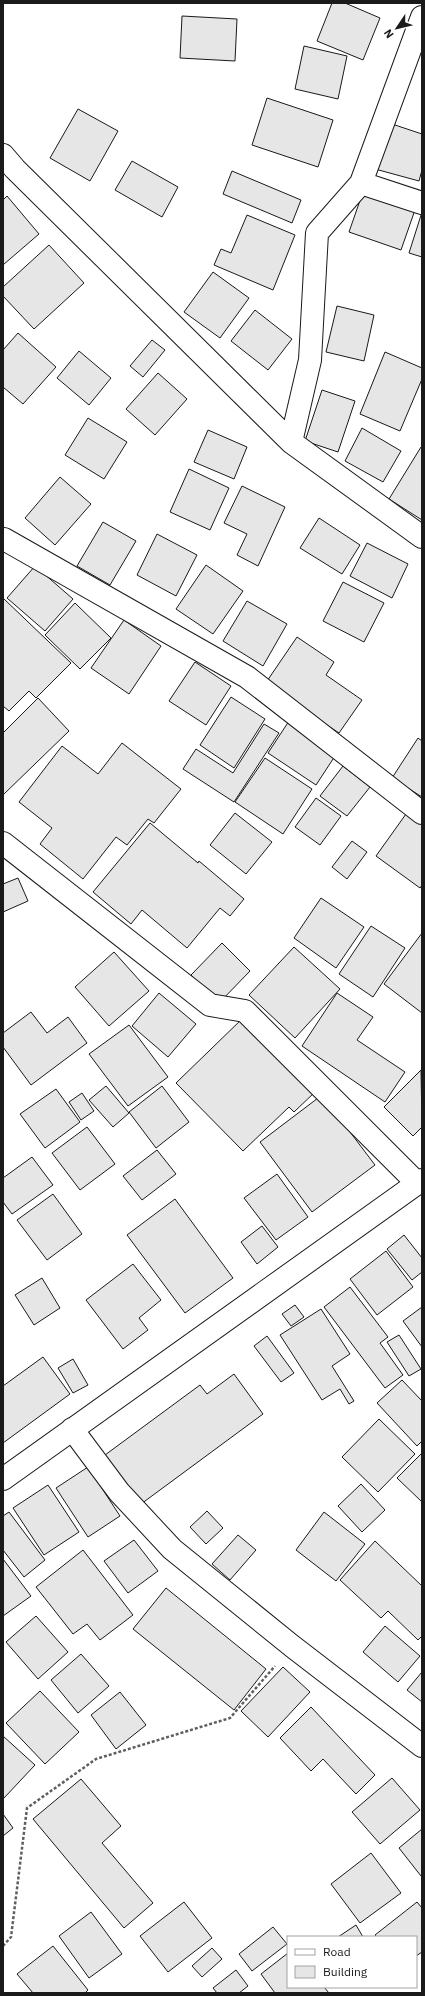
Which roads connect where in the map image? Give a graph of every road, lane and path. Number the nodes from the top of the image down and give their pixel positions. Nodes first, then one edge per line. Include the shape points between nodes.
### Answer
1 (422, 18) edge
2 (3, 156) edge
3 (361, 182) junction
4 (422, 203) edge
5 (291, 442) junction
6 (422, 537) edge
7 (4, 539) dead end
8 (422, 814) edge
9 (3, 843) edge
10 (420, 1181) edge
11 (72, 1429) junction
12 (3, 1479) edge
13 (292, 1646) junction
14 (422, 1746) edge
15 (3, 1946) edge

1 - 3 street
2 - 5 street
3 - 4 street
3 - 5 street via 317,233 310,360
5 - 6 street
7 - 8 street via 247,677
9 - 10 street via 210,1005 245,1011
10 - 11 street
11 - 12 street
11 - 13 street via 119,1492 172,1549
13 - 14 street
13 - 15 path via 230,1718 96,1759 27,1808 10,1937

